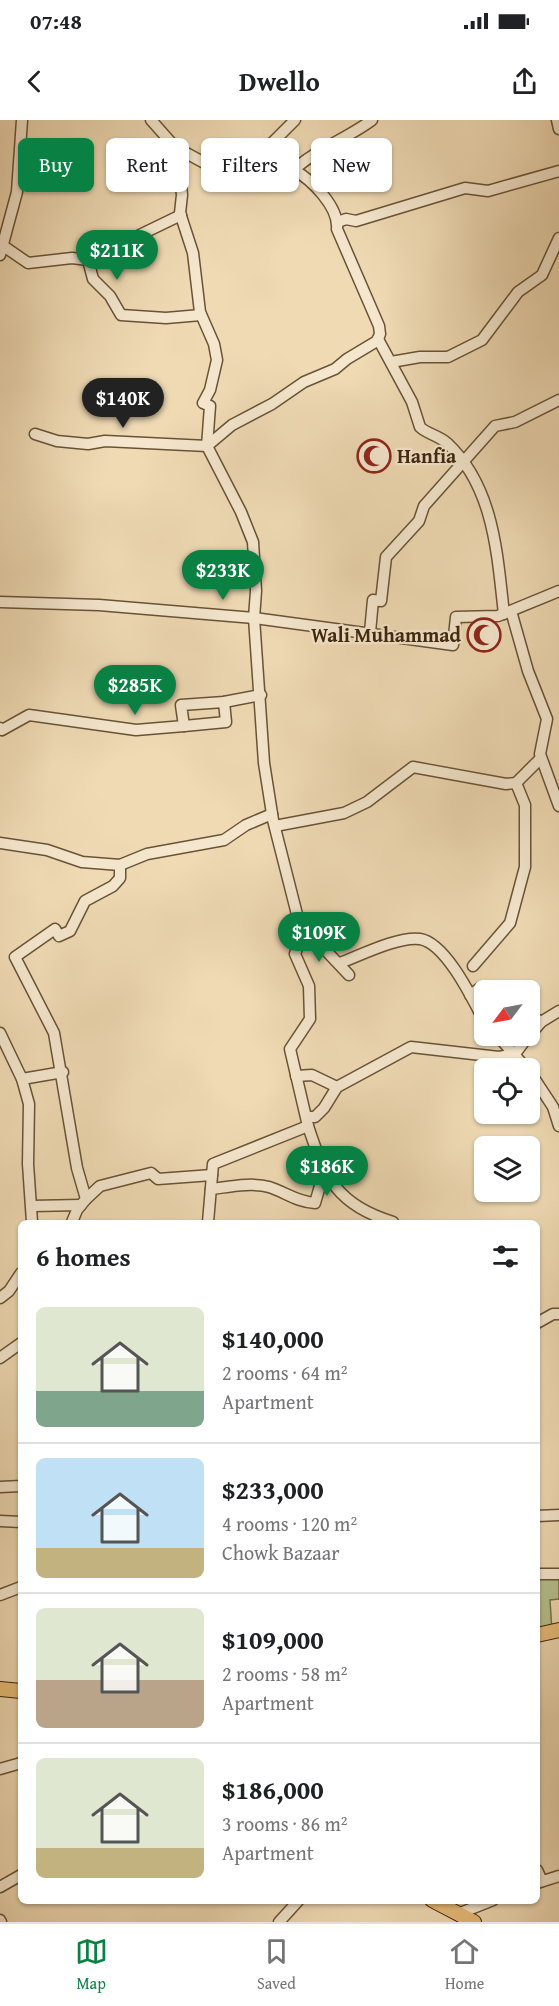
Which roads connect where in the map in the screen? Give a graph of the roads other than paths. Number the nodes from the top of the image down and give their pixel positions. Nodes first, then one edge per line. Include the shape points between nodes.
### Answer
1 (22, 120) edge
2 (151, 120) edge
3 (295, 120) edge
4 (372, 120) edge
5 (557, 120) edge
6 (559, 129) edge
7 (167, 138) edge
8 (277, 138) edge
9 (299, 165) edge
10 (559, 171) edge
11 (299, 174) edge
12 (181, 192) edge
13 (181, 215) junction
14 (4, 219) edge
15 (338, 222) junction
16 (558, 243) edge
17 (1, 250) edge
18 (88, 260) junction
19 (201, 315) junction
20 (378, 339) junction
21 (391, 362) junction
22 (559, 400) edge
23 (35, 434) dead end
24 (207, 446) junction
25 (462, 460) junction
26 (559, 591) edge
27 (0, 602) edge
28 (504, 614) junction
29 (254, 618) junction
30 (370, 632) junction
31 (261, 695) junction
32 (224, 702) junction
33 (559, 724) edge
34 (184, 726) junction
35 (547, 726) junction
36 (0, 728) edge
37 (541, 758) junction
38 (516, 783) junction
39 (559, 806) edge
40 (272, 814) junction
41 (275, 826) junction
42 (0, 843) edge
43 (120, 865) junction
44 (303, 934) junction
45 (340, 963) junction
46 (473, 966) dead end
47 (349, 975) dead end
48 (474, 992) edge
49 (470, 995) junction
50 (474, 1002) edge
51 (559, 1011) edge
52 (541, 1022) edge
53 (0, 1033) edge
54 (507, 1046) edge
55 (521, 1046) edge
56 (515, 1054) junction
57 (518, 1058) edge
58 (63, 1072) junction
59 (296, 1076) junction
60 (22, 1079) junction
61 (337, 1087) junction
62 (540, 1087) edge
63 (308, 1121) junction
64 (559, 1126) edge
65 (212, 1175) junction
66 (327, 1177) junction
67 (211, 1190) junction
68 (83, 1202) junction
69 (32, 1206) junction
70 (33, 1220) edge
71 (73, 1220) edge
72 (208, 1220) edge
73 (388, 1220) edge
74 (18, 1278) edge
75 (0, 1298) edge
76 (559, 1314) edge
77 (540, 1321) edge
78 (18, 1345) edge
79 (0, 1358) edge
80 (18, 1482) edge
81 (0, 1487) edge
82 (559, 1515) edge
83 (540, 1516) edge
84 (0, 1521) edge
85 (18, 1522) edge
86 (540, 1574) edge
87 (559, 1574) edge
88 (18, 1588) edge
89 (0, 1595) edge
90 (559, 1630) edge
91 (540, 1634) edge
92 (0, 1689) edge
93 (18, 1691) edge
94 (18, 1764) edge
95 (0, 1769) edge
96 (559, 1875) edge
97 (18, 1877) edge
98 (540, 1882) edge
99 (0, 1887) edge
100 (295, 1904) edge
101 (439, 1904) edge
102 (483, 1904) edge
103 (458, 1914) junction
104 (279, 1922) edge
105 (474, 1922) edge

1 - 14 street via 21,165
2 - 7 street
3 - 8 street
4 - 9 street
5 - 6 street
10 - 15 street via 488,191 465,188 357,221
11 - 15 street via 316,187
12 - 13 street
13 - 18 street
13 - 19 street via 193,253
14 - 17 street
15 - 20 street via 337,229 379,326
16 - 21 street via 542,275 518,292 482,340 448,357
17 - 18 street via 28,263
18 - 19 street via 93,279 121,315
19 - 24 street via 217,360 203,403 210,406
20 - 21 street
20 - 24 street via 335,369 304,382 232,425
21 - 25 street via 420,426 438,435
22 - 25 street via 515,422 495,426
23 - 24 street via 88,444 105,441
24 - 29 street via 253,542
25 - 28 street via 475,476 487,507 498,555
25 - 30 street via 424,506 419,521 386,557 381,601 373,600
26 - 28 street
27 - 29 street via 99,605
28 - 30 street via 456,617 453,645
28 - 35 street
29 - 30 street
29 - 31 street
31 - 32 street
31 - 40 street via 264,763
32 - 34 street via 226,722
32 - 34 street via 182,705
33 - 35 street
34 - 36 street via 136,730 29,715
35 - 37 street
37 - 38 street
37 - 39 street
38 - 41 street via 413,767 367,802 344,813
38 - 46 street via 525,805 525,867 510,922
40 - 41 street
40 - 43 street via 224,840 147,854
41 - 44 street
42 - 43 street via 47,850 82,862
43 - 58 street via 120,878 106,891 85,901 70,931 59,936 55,929 15,957 54,1033
44 - 45 street via 314,938
44 - 59 street via 295,954 309,986 310,1019 290,1049
45 - 47 street
45 - 49 street via 400,941 418,939 430,942
48 - 49 street
49 - 50 street
51 - 52 street
53 - 60 street
54 - 56 street
55 - 56 street
56 - 57 street
56 - 61 street via 499,1057 411,1047
58 - 60 street
58 - 68 street
59 - 61 street via 312,1075
59 - 63 street
60 - 69 street via 29,1104
61 - 63 street via 324,1108
62 - 64 street
63 - 65 street via 290,1135 213,1164
63 - 66 street
65 - 67 street
65 - 68 street via 158,1179 151,1173 100,1186
66 - 67 street via 315,1203 300,1201 269,1187
66 - 73 street via 352,1205
67 - 72 street
68 - 69 street
68 - 71 street
69 - 70 street
74 - 75 street
76 - 77 street
78 - 79 street
80 - 81 street
82 - 83 street
84 - 85 street
86 - 87 street
88 - 89 street
90 - 91 main road
92 - 93 main road
94 - 95 street
96 - 98 street
97 - 99 street
100 - 104 street
101 - 103 main road
102 - 103 street
103 - 105 main road

